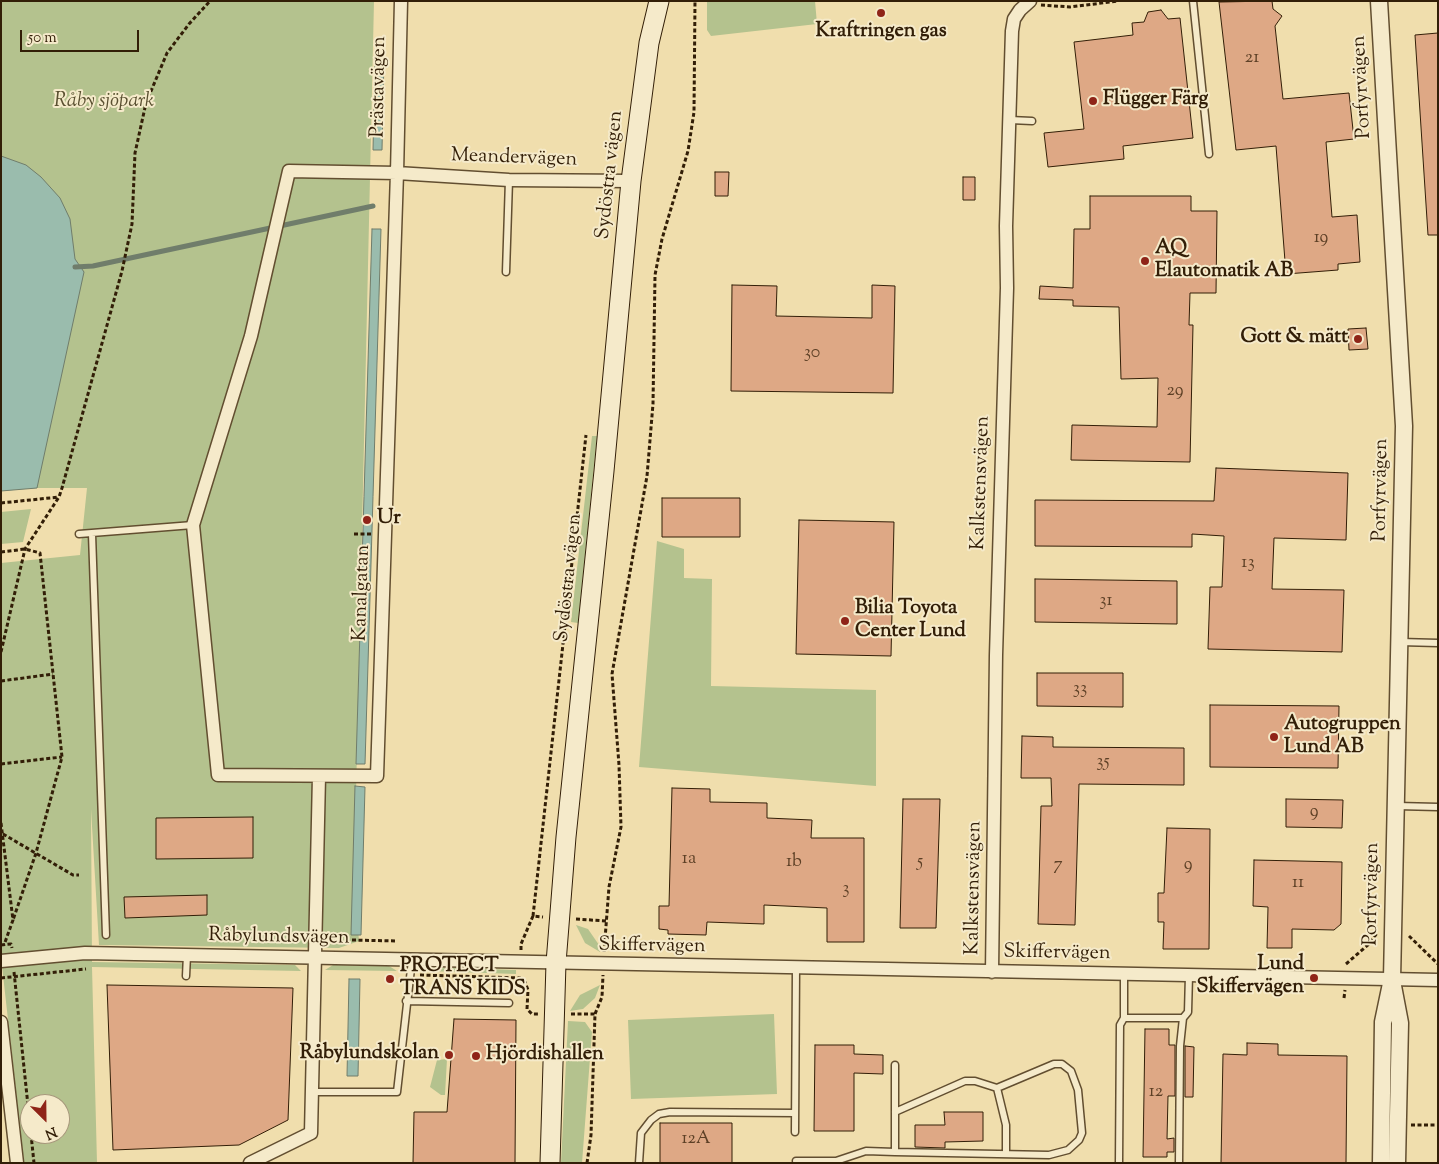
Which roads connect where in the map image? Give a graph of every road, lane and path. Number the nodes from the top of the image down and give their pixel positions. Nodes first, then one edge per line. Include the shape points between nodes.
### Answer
1 (210, 1) edge
2 (401, 1) edge
3 (659, 1) edge
4 (695, 1) edge
5 (1028, 1) edge
6 (1118, 1) edge
7 (1193, 1) edge
8 (1379, 1) edge
9 (1010, 120) junction
10 (1032, 120) dead end
11 (1209, 154) dead end
12 (397, 173) junction
13 (509, 180) junction
14 (631, 181) junction
15 (506, 272) dead end
16 (586, 435) dead end
17 (59, 497) junction
18 (1, 503) edge
19 (193, 525) junction
20 (79, 534) dead end
21 (92, 534) junction
22 (354, 534) dead end
23 (384, 534) junction
24 (25, 549) junction
25 (1, 552) edge
26 (1400, 642) junction
27 (1438, 643) edge
28 (1, 652) edge
29 (53, 674) junction
30 (1, 681) edge
31 (62, 757) junction
32 (1, 764) edge
33 (319, 776) junction
34 (1396, 806) junction
35 (1438, 807) edge
36 (1, 823) edge
37 (2, 834) edge
38 (36, 853) junction
39 (79, 874) dead end
40 (533, 916) junction
41 (545, 917) dead end
42 (13, 920) junction
43 (1386, 932) junction
44 (106, 935) dead end
45 (1410, 938) dead end
46 (1378, 939) dead end
47 (352, 940) dead end
48 (398, 941) dead end
49 (2, 945) edge
50 (521, 953) dead end
51 (187, 955) junction
52 (316, 958) junction
53 (412, 960) junction
54 (1, 961) edge
55 (556, 963) junction
56 (604, 964) junction
57 (1438, 964) edge
58 (796, 968) junction
59 (86, 969) dead end
60 (992, 972) junction
61 (1124, 974) junction
62 (411, 975) junction
63 (1189, 975) junction
64 (14, 976) junction
65 (186, 976) dead end
66 (1, 978) edge
67 (1345, 979) junction
68 (1392, 979) junction
69 (1438, 980) edge
70 (1344, 998) dead end
71 (406, 1001) junction
72 (509, 1002) dead end
73 (554, 1014) junction
74 (595, 1014) junction
75 (1124, 1018) junction
76 (1184, 1018) junction
77 (1, 1022) edge
78 (895, 1065) dead end
79 (997, 1088) junction
80 (313, 1092) junction
81 (895, 1112) junction
82 (796, 1113) junction
83 (1411, 1125) dead end
84 (1438, 1125) edge
85 (796, 1132) dead end
86 (895, 1152) junction
87 (1006, 1154) junction
88 (796, 1161) dead end
89 (17, 1163) edge
90 (34, 1163) edge
91 (250, 1163) edge
92 (550, 1163) edge
93 (587, 1163) edge
94 (639, 1163) edge
95 (1119, 1163) edge
96 (1179, 1163) edge
97 (1381, 1163) edge
98 (1397, 1163) edge

1 - 17 path via 168,53 146,103 135,153 132,224 127,251
2 - 12 street, Prästavägen
3 - 14 main road, Sydöstra vägen via 649,43
4 - 56 path via 694,112 688,151 655,275 653,404 647,476 612,674 621,827 609,887
5 - 6 path via 1050,8
5 - 9 street, Kalkstensvägen via 1014,19 1012,32
7 - 11 lane
8 - 26 street, Porfyrvägen via 1404,426
9 - 10 lane
9 - 60 street, Kalkstensvägen via 996,655
12 - 13 street, Meandervägen
12 - 19 street, Meandervägen via 289,171 251,336
12 - 23 street, Kanalgatan
13 - 14 street, Meandervägen
13 - 15 lane
14 - 55 main road, Sydöstra vägen
16 - 40 path
17 - 18 path
17 - 24 path
19 - 21 lane
19 - 33 street, Kanalgatan via 218,775
20 - 21 lane
21 - 44 lane
22 - 23 path
23 - 33 street, Kanalgatan via 377,776
24 - 25 path
24 - 28 path
24 - 29 path via 40,553
26 - 27 lane
26 - 34 street, Porfyrvägen
29 - 30 path
29 - 31 path
31 - 32 path
31 - 38 path
33 - 52 street
34 - 35 lane
34 - 43 street, Porfyrvägen
36 - 37 path
37 - 38 path
37 - 42 path
38 - 39 path via 73,875
38 - 42 path
40 - 41 path
40 - 50 path via 519,944
42 - 49 path
43 - 46 path
43 - 67 path via 1346,964
43 - 68 street, Porfyrvägen
45 - 57 path
47 - 48 path
51 - 52 street, Råbylundsvägen
51 - 54 street, Råbylundsvägen via 85,952
51 - 65 lane
52 - 53 street, Råbylundsvägen
52 - 80 street
53 - 55 street, Råbylundsvägen
53 - 62 lane
55 - 56 street, Skiffervägen
55 - 73 main road, Sydöstra vägen
56 - 58 street, Skiffervägen
56 - 74 path via 602,997
58 - 60 street, Skiffervägen
58 - 82 lane
59 - 64 path
60 - 61 street, Skiffervägen
61 - 63 street, Skiffervägen
61 - 75 lane
62 - 71 lane
62 - 73 path via 520,978 528,990 527,1010 532,1014
63 - 67 street, Skiffervägen
63 - 76 lane via 1188,1012
64 - 66 path
64 - 90 path
67 - 68 street, Skiffervägen
67 - 70 path
68 - 69 street, Skiffervägen
68 - 97 street, Porfyrvägen via 1383,1022
68 - 98 street, Porfyrvägen via 1400,1023
71 - 72 lane
71 - 80 lane via 397,1092
73 - 74 path
73 - 92 main road, Sydöstra vägen
74 - 93 path
75 - 76 lane
75 - 95 lane via 1120,1025
76 - 96 lane via 1180,1046
77 - 89 street
78 - 81 lane
79 - 81 lane via 966,1081
79 - 87 lane via 1006,1125
79 - 87 lane via 1054,1064 1062,1064 1071,1072 1078,1090 1082,1133 1068,1150 1049,1155
80 - 91 street via 311,1133
81 - 86 lane
82 - 85 lane
82 - 94 lane via 659,1114 641,1133
83 - 84 path
86 - 87 lane
86 - 88 lane via 866,1151 836,1161

